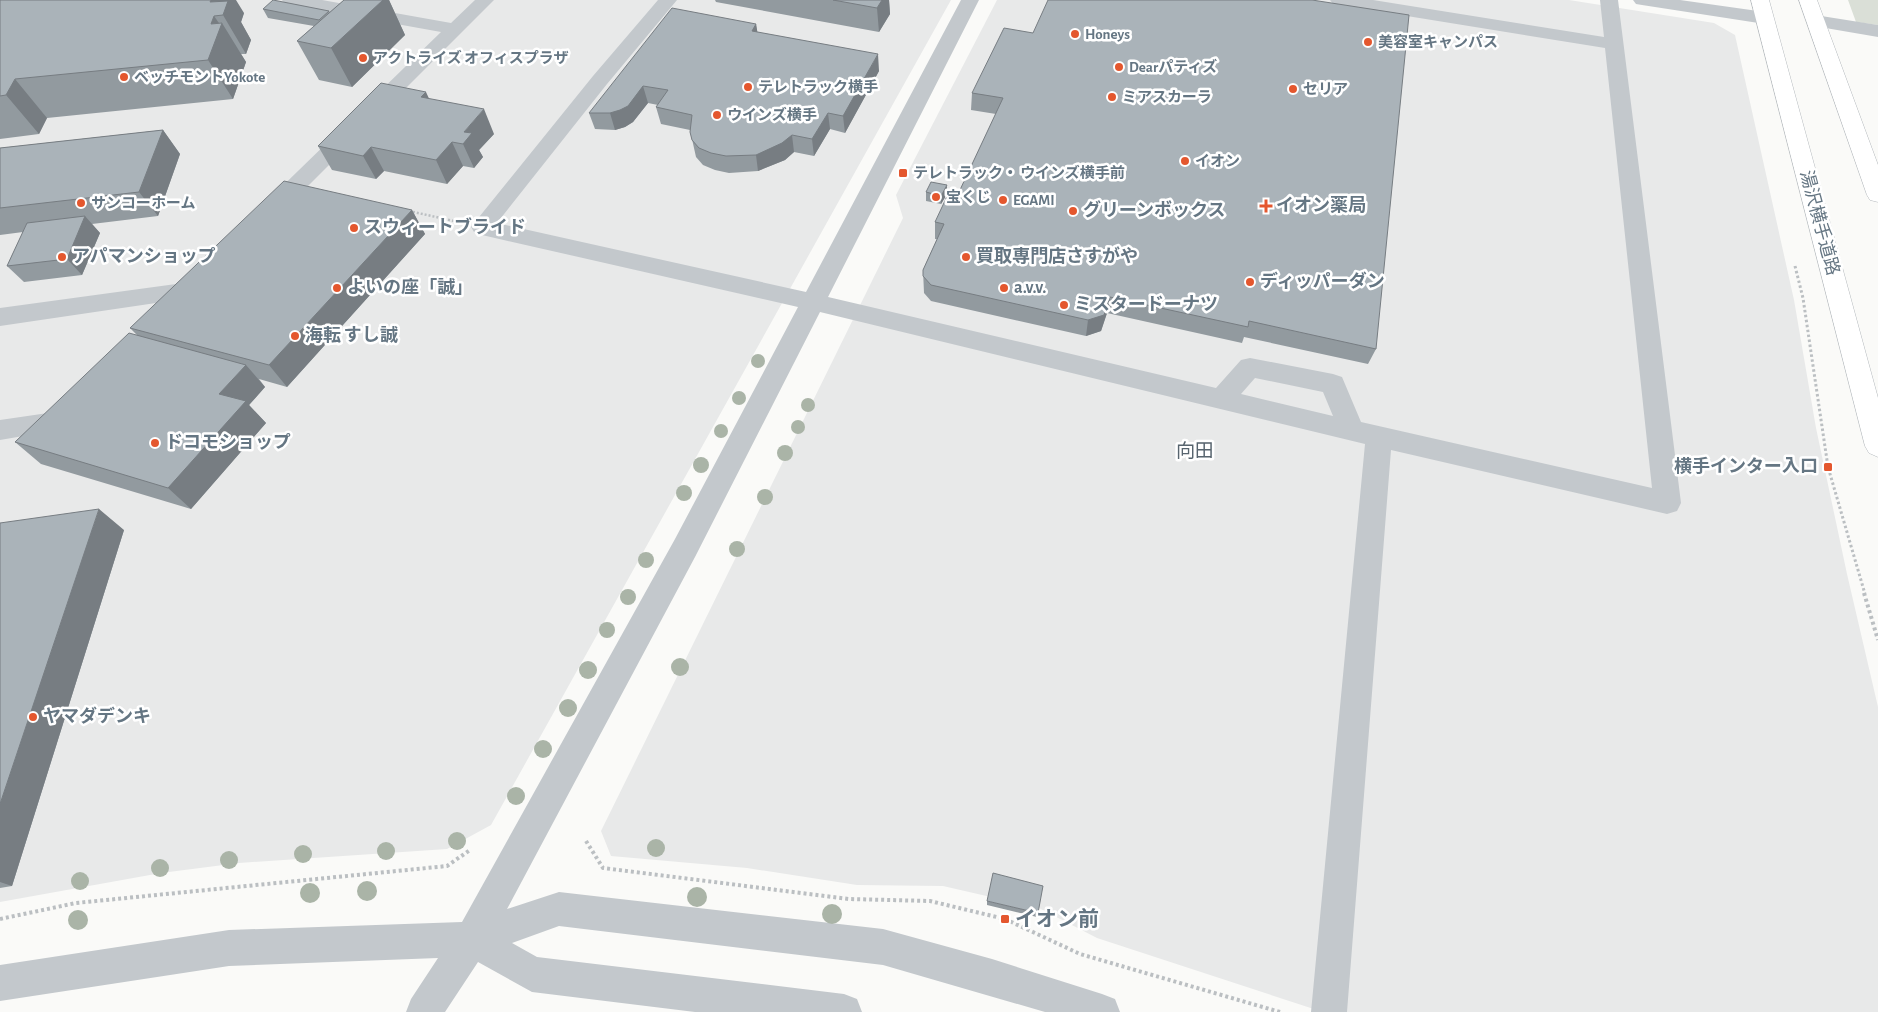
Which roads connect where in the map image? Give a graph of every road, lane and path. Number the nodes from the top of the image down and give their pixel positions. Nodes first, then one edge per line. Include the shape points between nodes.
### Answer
1 (291, 0) edge
2 (484, 0) edge
3 (668, 0) edge
4 (970, 0) edge
5 (1339, 0) edge
6 (1609, 0) edge
7 (1642, 0) edge
8 (1808, 0) edge
9 (1762, 9) edge
10 (1815, 21) junction
11 (456, 29) junction
12 (1878, 31) edge
13 (1614, 44) junction
14 (1878, 195) edge
15 (404, 209) edge
16 (256, 224) edge
17 (482, 227) junction
18 (1794, 260) dead end
19 (212, 264) edge
20 (183, 291) junction
21 (814, 302) junction
22 (0, 316) edge
23 (156, 319) edge
24 (82, 394) edge
25 (1222, 399) junction
26 (0, 430) edge
27 (1365, 432) junction
28 (1878, 446) edge
29 (1878, 640) edge
30 (470, 850) dead end
31 (0, 918) edge
32 (472, 939) junction
33 (0, 983) edge
34 (424, 1012) edge
35 (844, 1012) edge
36 (1102, 1012) edge
37 (1329, 1012) edge

1 - 11 street
2 - 11 street
3 - 17 street
4 - 21 street
5 - 13 street
6 - 13 street
7 - 9 street
8 - 10 highway
9 - 28 highway, 湯沢横手道路
10 - 12 street
10 - 14 highway
11 - 16 street
13 - 27 street via 1667,503
15 - 17 path
17 - 21 street
18 - 29 path via 1803,298 1828,467
19 - 20 street
20 - 22 street
20 - 23 street
21 - 25 street
21 - 32 street via 685,548
24 - 26 street via 55,422
25 - 27 street
25 - 27 street via 1250,367 1333,384
27 - 37 street
30 - 31 path via 447,866 76,903
32 - 33 street via 229,948
32 - 34 street
32 - 35 street via 532,974
32 - 36 street via 559,909 884,947

